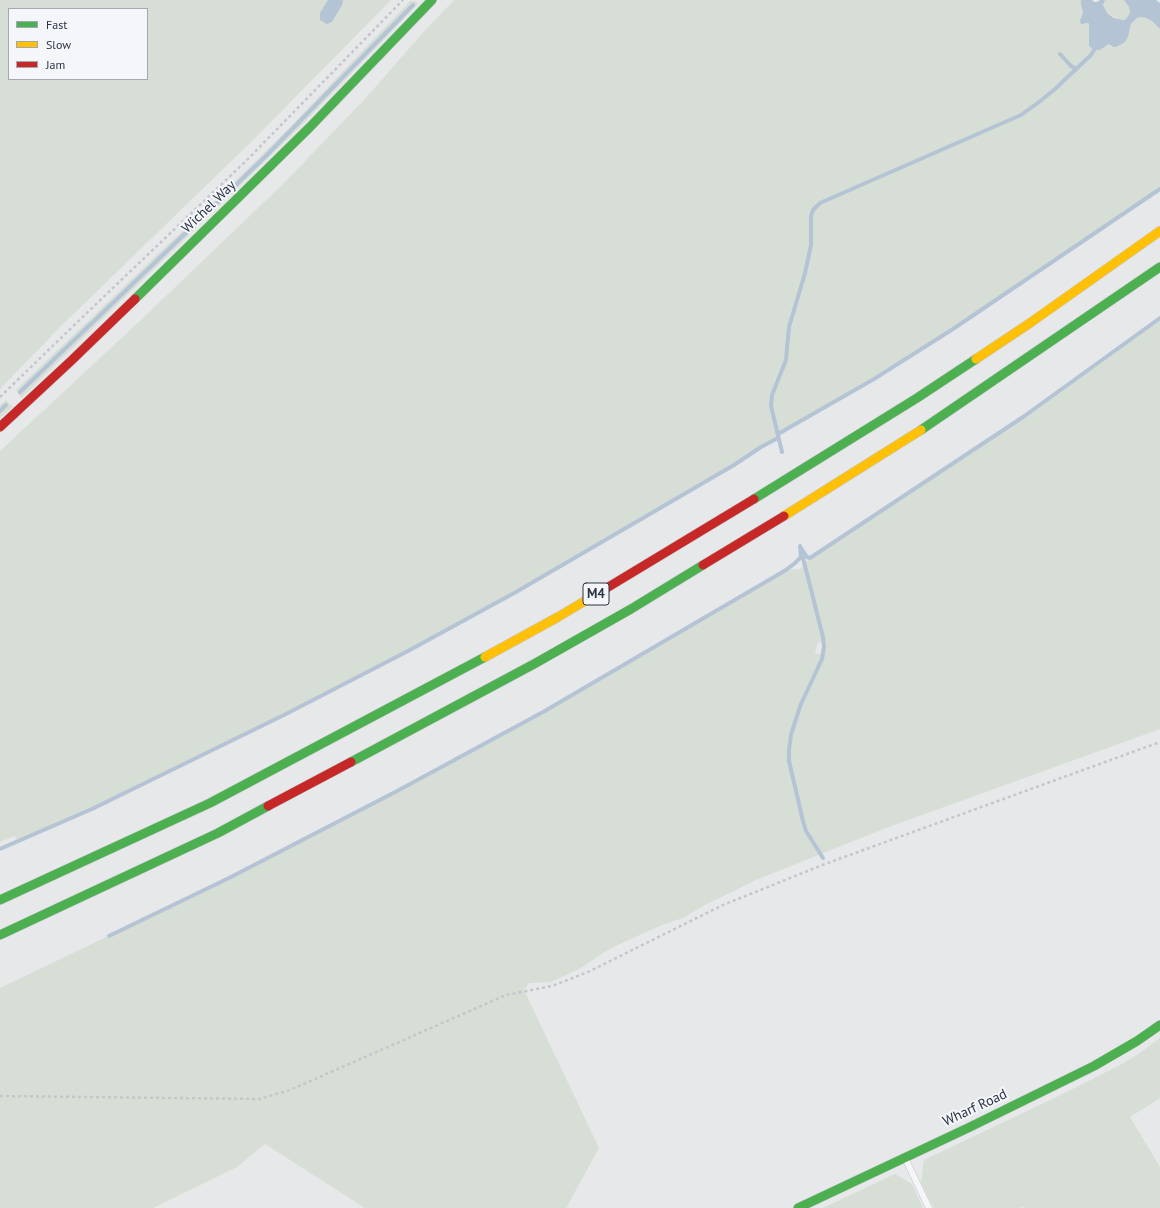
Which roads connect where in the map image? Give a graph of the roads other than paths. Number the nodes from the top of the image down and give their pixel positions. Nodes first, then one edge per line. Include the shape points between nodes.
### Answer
1 (432, 0) edge
2 (1160, 231) edge
3 (1160, 268) edge
4 (0, 427) edge
5 (0, 900) edge
6 (0, 935) edge
7 (1160, 1025) edge
8 (905, 1157) junction
9 (798, 1208) edge
10 (929, 1208) edge

1 - 4 main road, Wichel Way via 264,173
2 - 5 main road, M4 via 917,398 558,617 210,803
3 - 6 main road, M4 via 920,431 822,494 624,613 488,689 218,833
7 - 8 main road, Wharf Road via 1094,1066
8 - 9 main road, Wharf Road
8 - 10 lane

